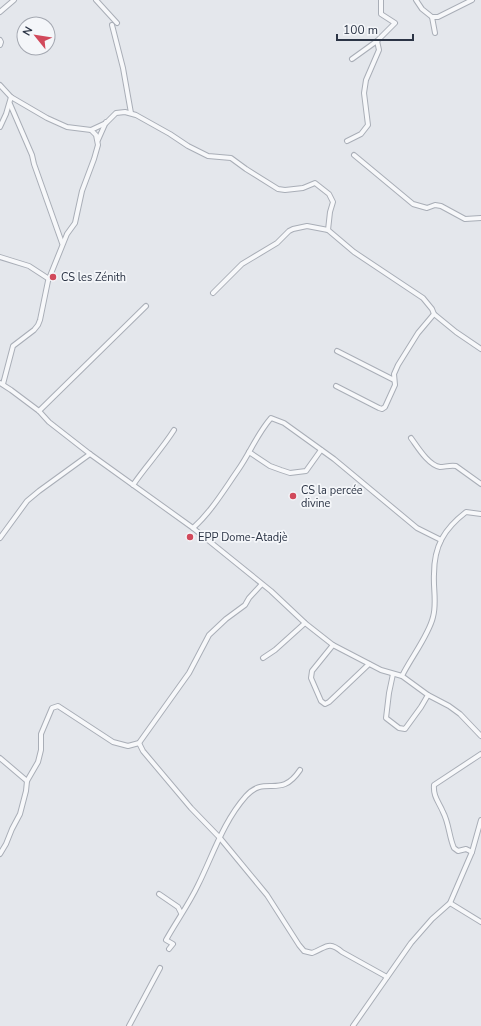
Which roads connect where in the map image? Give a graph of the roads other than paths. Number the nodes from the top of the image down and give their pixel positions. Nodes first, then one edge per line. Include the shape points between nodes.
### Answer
1 (14, 0) edge
2 (96, 0) edge
3 (381, 0) edge
4 (416, 0) edge
5 (472, 0) edge
6 (0, 12) edge
7 (432, 17) junction
8 (435, 33) dead end
9 (0, 40) edge
10 (378, 41) junction
11 (0, 45) edge
12 (352, 59) dead end
13 (0, 85) edge
14 (11, 97) junction
15 (10, 104) junction
16 (131, 113) junction
17 (106, 122) junction
18 (0, 127) edge
19 (92, 130) junction
20 (98, 140) junction
21 (347, 141) dead end
22 (354, 155) dead end
23 (481, 218) edge
24 (328, 230) junction
25 (62, 243) junction
26 (0, 257) edge
27 (49, 279) junction
28 (213, 293) dead end
29 (146, 306) dead end
30 (434, 314) junction
31 (481, 348) edge
32 (337, 351) dead end
33 (394, 380) junction
34 (1, 384) edge
35 (336, 386) dead end
36 (38, 411) junction
37 (174, 430) dead end
38 (411, 438) dead end
39 (321, 450) junction
40 (249, 452) junction
41 (90, 454) junction
42 (481, 484) edge
43 (133, 485) junction
44 (481, 513) edge
45 (193, 528) junction
46 (0, 538) edge
47 (441, 540) junction
48 (261, 585) junction
49 (305, 623) junction
50 (333, 645) junction
51 (263, 658) dead end
52 (369, 664) junction
53 (393, 674) junction
54 (402, 676) junction
55 (428, 695) junction
56 (481, 736) edge
57 (139, 742) junction
58 (481, 754) edge
59 (0, 758) edge
60 (300, 770) dead end
61 (27, 781) junction
62 (481, 820) edge
63 (220, 838) junction
64 (472, 852) junction
65 (0, 854) edge
66 (159, 894) dead end
67 (450, 903) junction
68 (181, 913) junction
69 (481, 922) edge
70 (169, 949) dead end
71 (160, 968) dead end
72 (387, 977) junction
73 (129, 1026) edge
74 (353, 1026) edge

1 - 6 street
2 - 16 street via 115,24
3 - 10 street via 381,14 395,23
4 - 7 street
5 - 7 street via 438,17
7 - 8 street
9 - 11 street
10 - 12 street
10 - 21 street via 379,50 366,80 364,93 368,125 361,134
13 - 14 street
14 - 15 street
14 - 19 street via 67,127
15 - 18 street
15 - 25 street via 32,155
16 - 17 street via 116,113
16 - 24 street via 208,156 231,158 278,188 303,188 315,182 330,194 333,202
17 - 19 street
17 - 20 street
19 - 20 street
20 - 25 street via 74,223
22 - 23 street via 413,204 427,208 441,206 464,219
24 - 28 street via 307,226 293,228 277,243 242,264
24 - 30 street via 354,252 423,298
25 - 27 street
26 - 27 street via 29,266
27 - 34 street via 38,326 13,346
29 - 36 street
30 - 31 street
30 - 33 street via 407,349 394,374
32 - 33 street
33 - 35 street via 395,385 382,409
34 - 36 street
36 - 41 street
37 - 43 street
38 - 42 street via 435,465 456,466
39 - 40 street via 306,471 290,473 270,466
39 - 40 street via 284,423 271,418
39 - 47 street via 417,528
40 - 45 street via 202,520
41 - 43 street
41 - 46 street via 27,501
43 - 45 street
44 - 47 street via 466,512 446,530
45 - 48 street
47 - 54 street via 434,573 434,617
48 - 49 street
48 - 57 street via 245,605 209,635 189,673
49 - 50 street
49 - 51 street
50 - 52 street
50 - 52 street via 311,675 321,701 325,704
52 - 53 street
53 - 54 street
53 - 55 street via 386,718 399,728 405,729
54 - 55 street
55 - 56 street via 460,714
57 - 61 street via 128,746 113,742 58,706 52,708 41,734 38,762
57 - 63 street via 143,751 186,802
58 - 64 street via 434,785 436,799 444,812 454,848 458,851 466,849
59 - 61 street
60 - 63 street via 286,785 253,789 235,810
61 - 65 street via 20,814
62 - 64 street
63 - 68 street via 198,886
63 - 72 street via 267,895 304,951 312,954 324,946 336,946 342,952
64 - 67 street
66 - 68 street via 178,907
67 - 69 street
67 - 72 street via 415,938
68 - 70 street via 166,940 173,944
71 - 73 street
72 - 74 street

